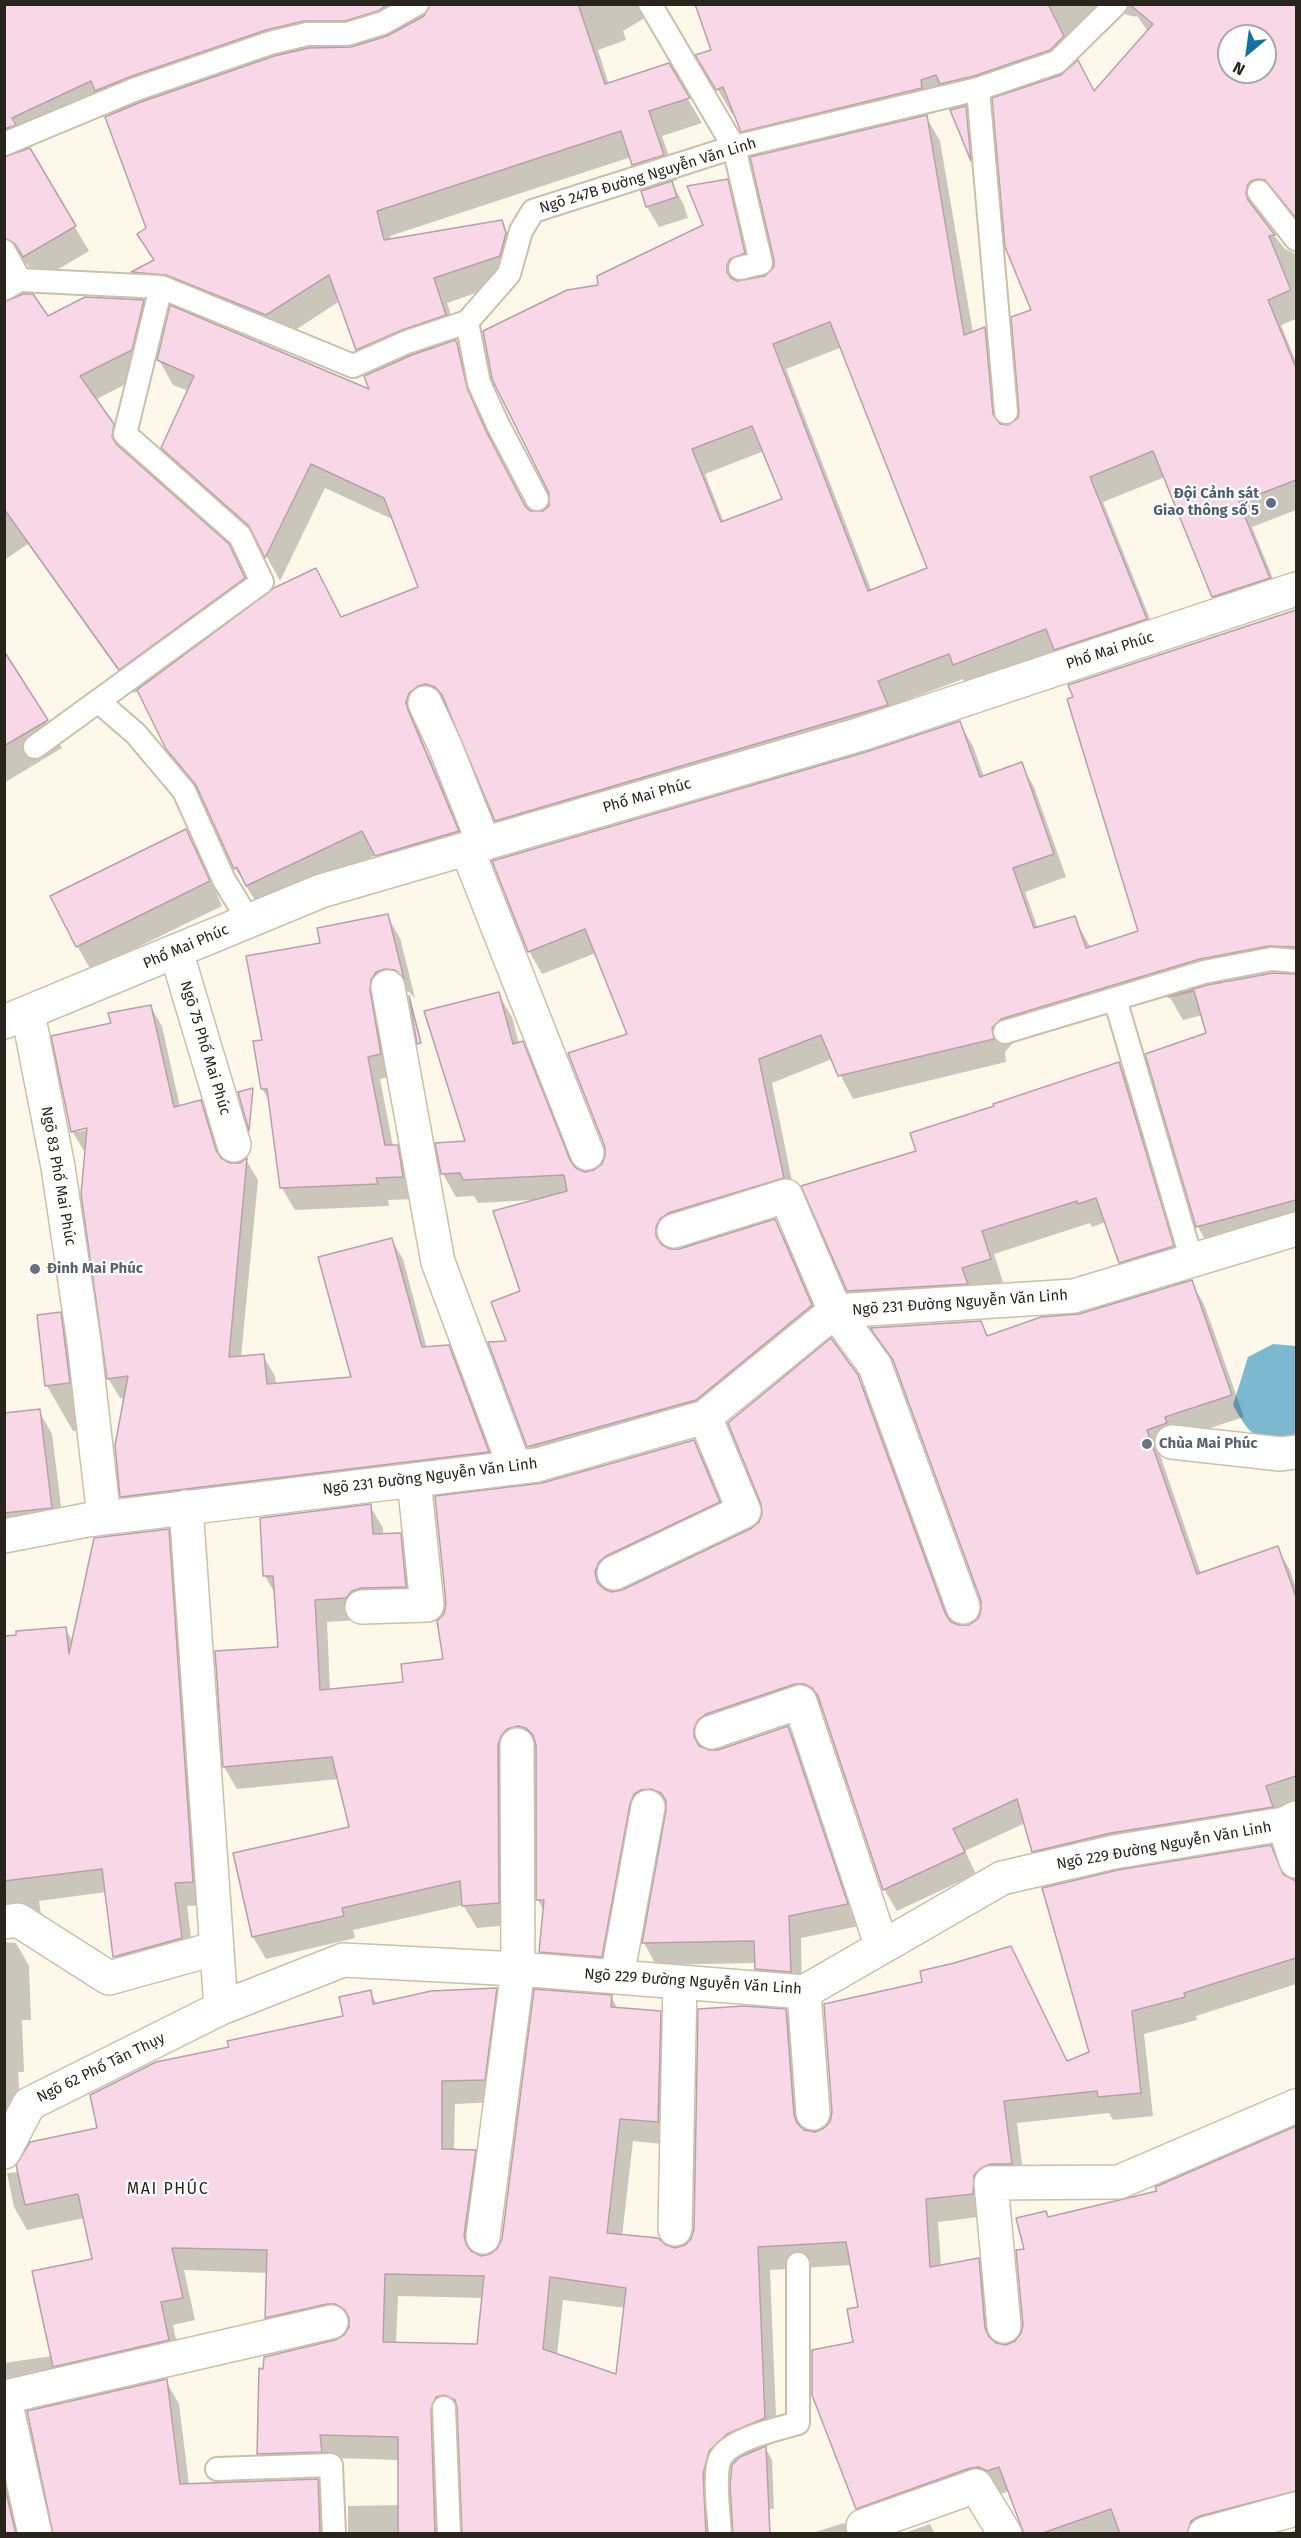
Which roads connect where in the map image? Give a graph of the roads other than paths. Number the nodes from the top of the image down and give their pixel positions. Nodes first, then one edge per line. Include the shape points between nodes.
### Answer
1 (417, 4) edge
2 (650, 4) edge
3 (1116, 4) edge
4 (978, 88) junction
5 (4, 144) edge
6 (734, 147) junction
7 (1259, 192) dead end
8 (1296, 239) edge
9 (4, 251) edge
10 (740, 268) dead end
11 (12, 285) edge
12 (161, 287) junction
13 (467, 322) junction
14 (1006, 412) dead end
15 (537, 500) dead end
16 (1296, 588) edge
17 (98, 701) junction
18 (425, 703) dead end
19 (35, 747) dead end
20 (475, 847) junction
21 (249, 921) junction
22 (176, 951) junction
23 (1296, 961) edge
24 (388, 987) dead end
25 (1115, 999) junction
26 (16, 1018) edge
27 (1005, 1032) dead end
28 (234, 1145) dead end
29 (587, 1153) dead end
30 (1296, 1229) edge
31 (674, 1231) dead end
32 (1192, 1261) junction
33 (835, 1311) junction
34 (705, 1417) junction
35 (1172, 1443) dead end
36 (1296, 1452) edge
37 (515, 1468) junction
38 (414, 1480) junction
39 (186, 1507) junction
40 (95, 1519) junction
41 (4, 1536) edge
42 (614, 1573) dead end
43 (963, 1606) dead end
44 (362, 1607) dead end
45 (712, 1732) dead end
46 (517, 1745) dead end
47 (648, 1807) dead end
48 (1290, 1821) edge
49 (1296, 1861) edge
50 (4, 1922) edge
51 (882, 1947) junction
52 (217, 1948) junction
53 (518, 1969) junction
54 (617, 1977) junction
55 (680, 1982) junction
56 (804, 1992) junction
57 (221, 2008) junction
58 (1296, 2106) edge
59 (813, 2113) dead end
60 (4, 2152) edge
61 (675, 2229) dead end
62 (483, 2237) dead end
63 (798, 2264) dead end
64 (331, 2322) dead end
65 (1004, 2326) dead end
66 (5, 2396) edge
67 (444, 2408) dead end
68 (217, 2469) dead end
69 (1296, 2509) edge
70 (863, 2526) dead end
71 (35, 2534) edge
72 (334, 2534) edge
73 (449, 2534) edge
74 (720, 2534) edge
75 (1005, 2534) edge
76 (1205, 2534) edge

1 - 5 lane via 383,23 347,34 307,34 270,43 136,89
2 - 6 lane
3 - 4 lane, Ngõ 247B Đường Nguyễn Văn Linh via 1058,63
4 - 6 lane, Ngõ 247B Đường Nguyễn Văn Linh
4 - 14 lane
6 - 10 lane via 761,263
6 - 13 lane, Ngõ 247B Đường Nguyễn Văn Linh via 533,211 521,231 509,274
7 - 8 lane
9 - 11 lane
11 - 12 lane
12 - 13 lane via 353,366
12 - 17 lane via 125,434 240,536 262,582
13 - 15 lane via 479,383
16 - 20 street, Phố Mai Phúc via 861,734
17 - 19 lane
17 - 21 lane via 136,734 184,791 224,880
18 - 20 street via 445,746
20 - 21 street, Phố Mai Phúc via 321,891
20 - 29 street
21 - 22 street, Phố Mai Phúc
22 - 26 street, Phố Mai Phúc
22 - 28 street, Ngõ 75 Phố Mai Phúc
23 - 25 lane via 1272,959 1204,972
24 - 37 street via 438,1262
25 - 27 lane
25 - 32 lane
26 - 40 street, Ngõ 83 Phố Mai Phúc via 58,1167 84,1342
30 - 32 street, Ngõ 231 Đường Nguyễn Văn Linh
31 - 33 street via 786,1196
32 - 33 street, Ngõ 231 Đường Nguyễn Văn Linh via 1074,1296
33 - 34 street, Ngõ 231 Đường Nguyễn Văn Linh
33 - 43 street via 875,1366
34 - 37 street, Ngõ 231 Đường Nguyễn Văn Linh
34 - 42 street via 744,1511
35 - 36 street via 1281,1455
37 - 38 street, Ngõ 231 Đường Nguyễn Văn Linh
38 - 39 street, Ngõ 231 Đường Nguyễn Văn Linh
38 - 44 street via 427,1605
39 - 40 street, Ngõ 231 Đường Nguyễn Văn Linh
39 - 52 street
40 - 41 street, Ngõ 231 Đường Nguyễn Văn Linh
45 - 51 street via 800,1702
46 - 53 street
47 - 54 street
48 - 49 street
48 - 51 street, Ngõ 229 Đường Nguyễn Văn Linh via 1114,1852 1002,1878
50 - 52 street via 18,1920 109,1978
51 - 56 street, Ngõ 229 Đường Nguyễn Văn Linh
52 - 57 street
53 - 54 street, Ngõ 229 Đường Nguyễn Văn Linh
53 - 57 street, Ngõ 229 Đường Nguyễn Văn Linh via 343,1960
53 - 62 street
54 - 55 street, Ngõ 229 Đường Nguyễn Văn Linh
55 - 56 street, Ngõ 229 Đường Nguyễn Văn Linh
55 - 61 street
56 - 59 street
57 - 60 street, Ngõ 62 Phố Tân Thụy via 29,2104
58 - 65 street via 1119,2182 991,2183
63 - 74 lane via 798,2422 738,2443 720,2460
64 - 66 street
66 - 71 street
67 - 73 lane
68 - 72 lane via 331,2465
69 - 76 street
70 - 75 street via 976,2486

